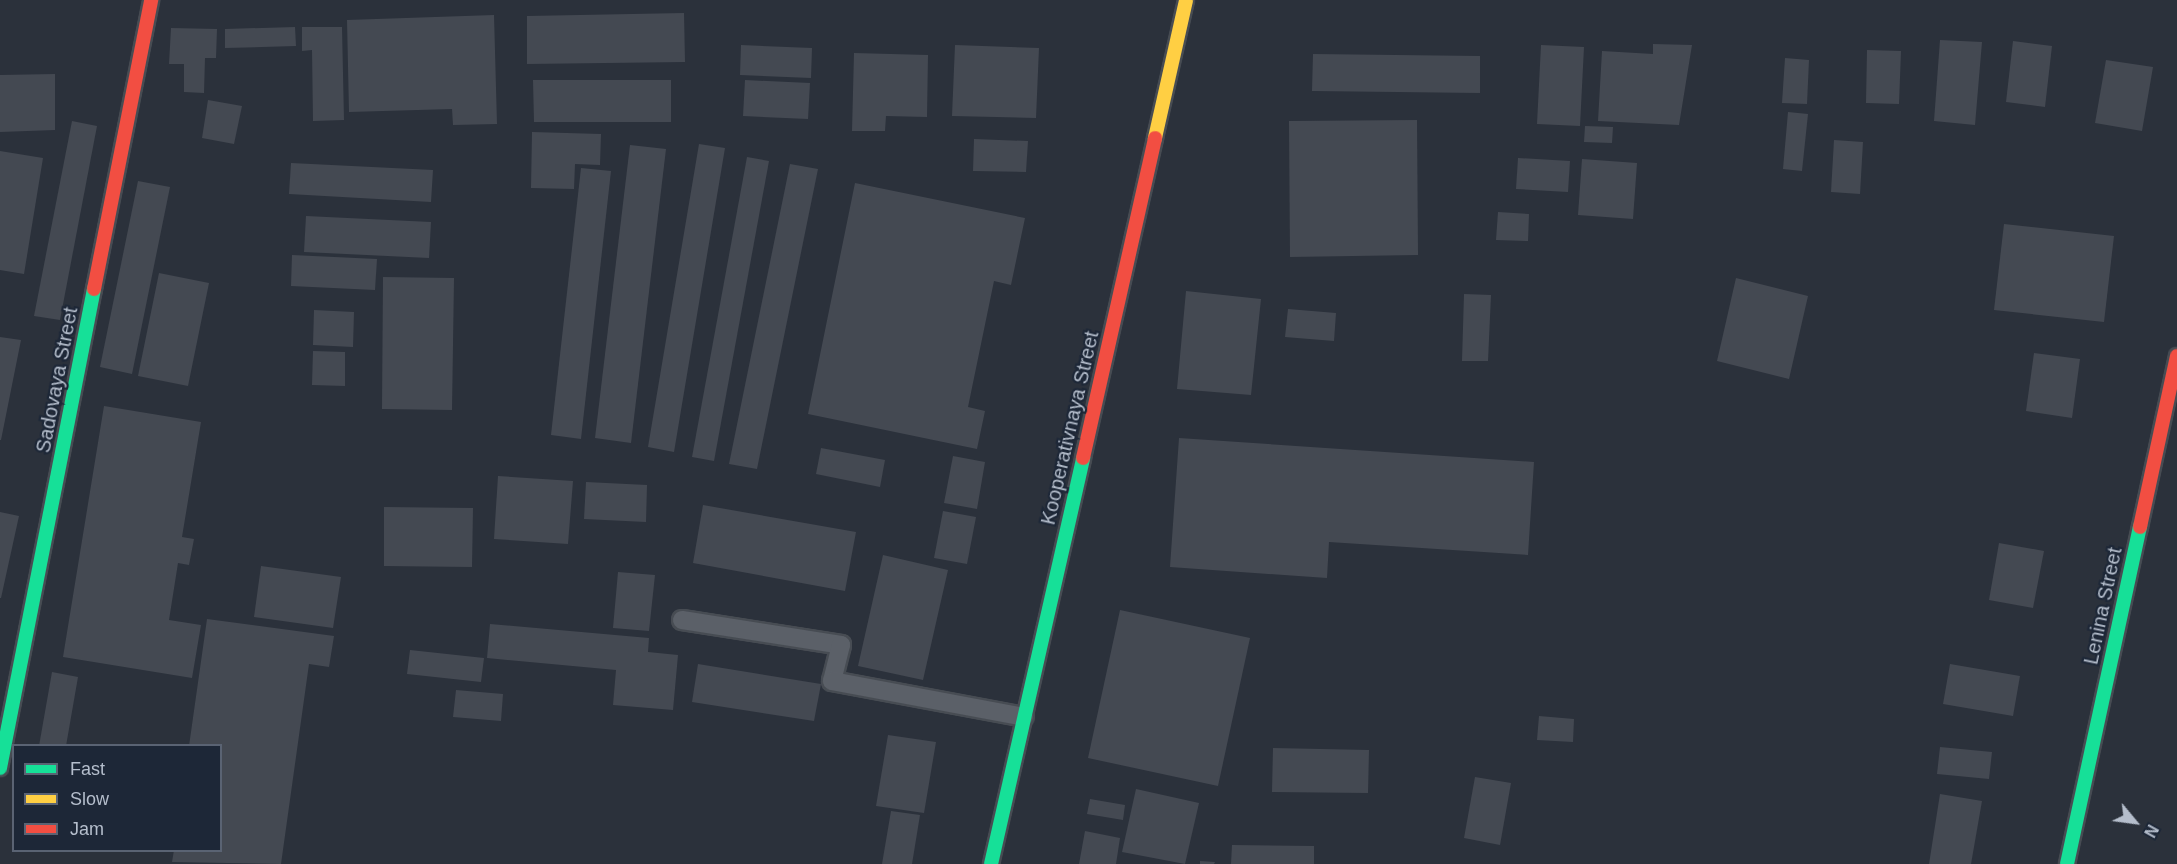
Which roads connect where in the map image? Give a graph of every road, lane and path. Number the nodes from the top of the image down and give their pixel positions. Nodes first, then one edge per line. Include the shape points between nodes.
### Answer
1 (152, 0) edge
2 (1186, 0) edge
3 (2177, 356) edge
4 (682, 620) dead end
5 (1024, 717) junction
6 (0, 768) edge
7 (991, 864) edge
8 (2067, 864) edge

1 - 6 street, Sadovaya Street
2 - 5 street, Kooperativnaya Street
3 - 8 street, Lenina Street
4 - 5 lane via 841,645 832,681
5 - 7 street, Kooperativnaya Street

